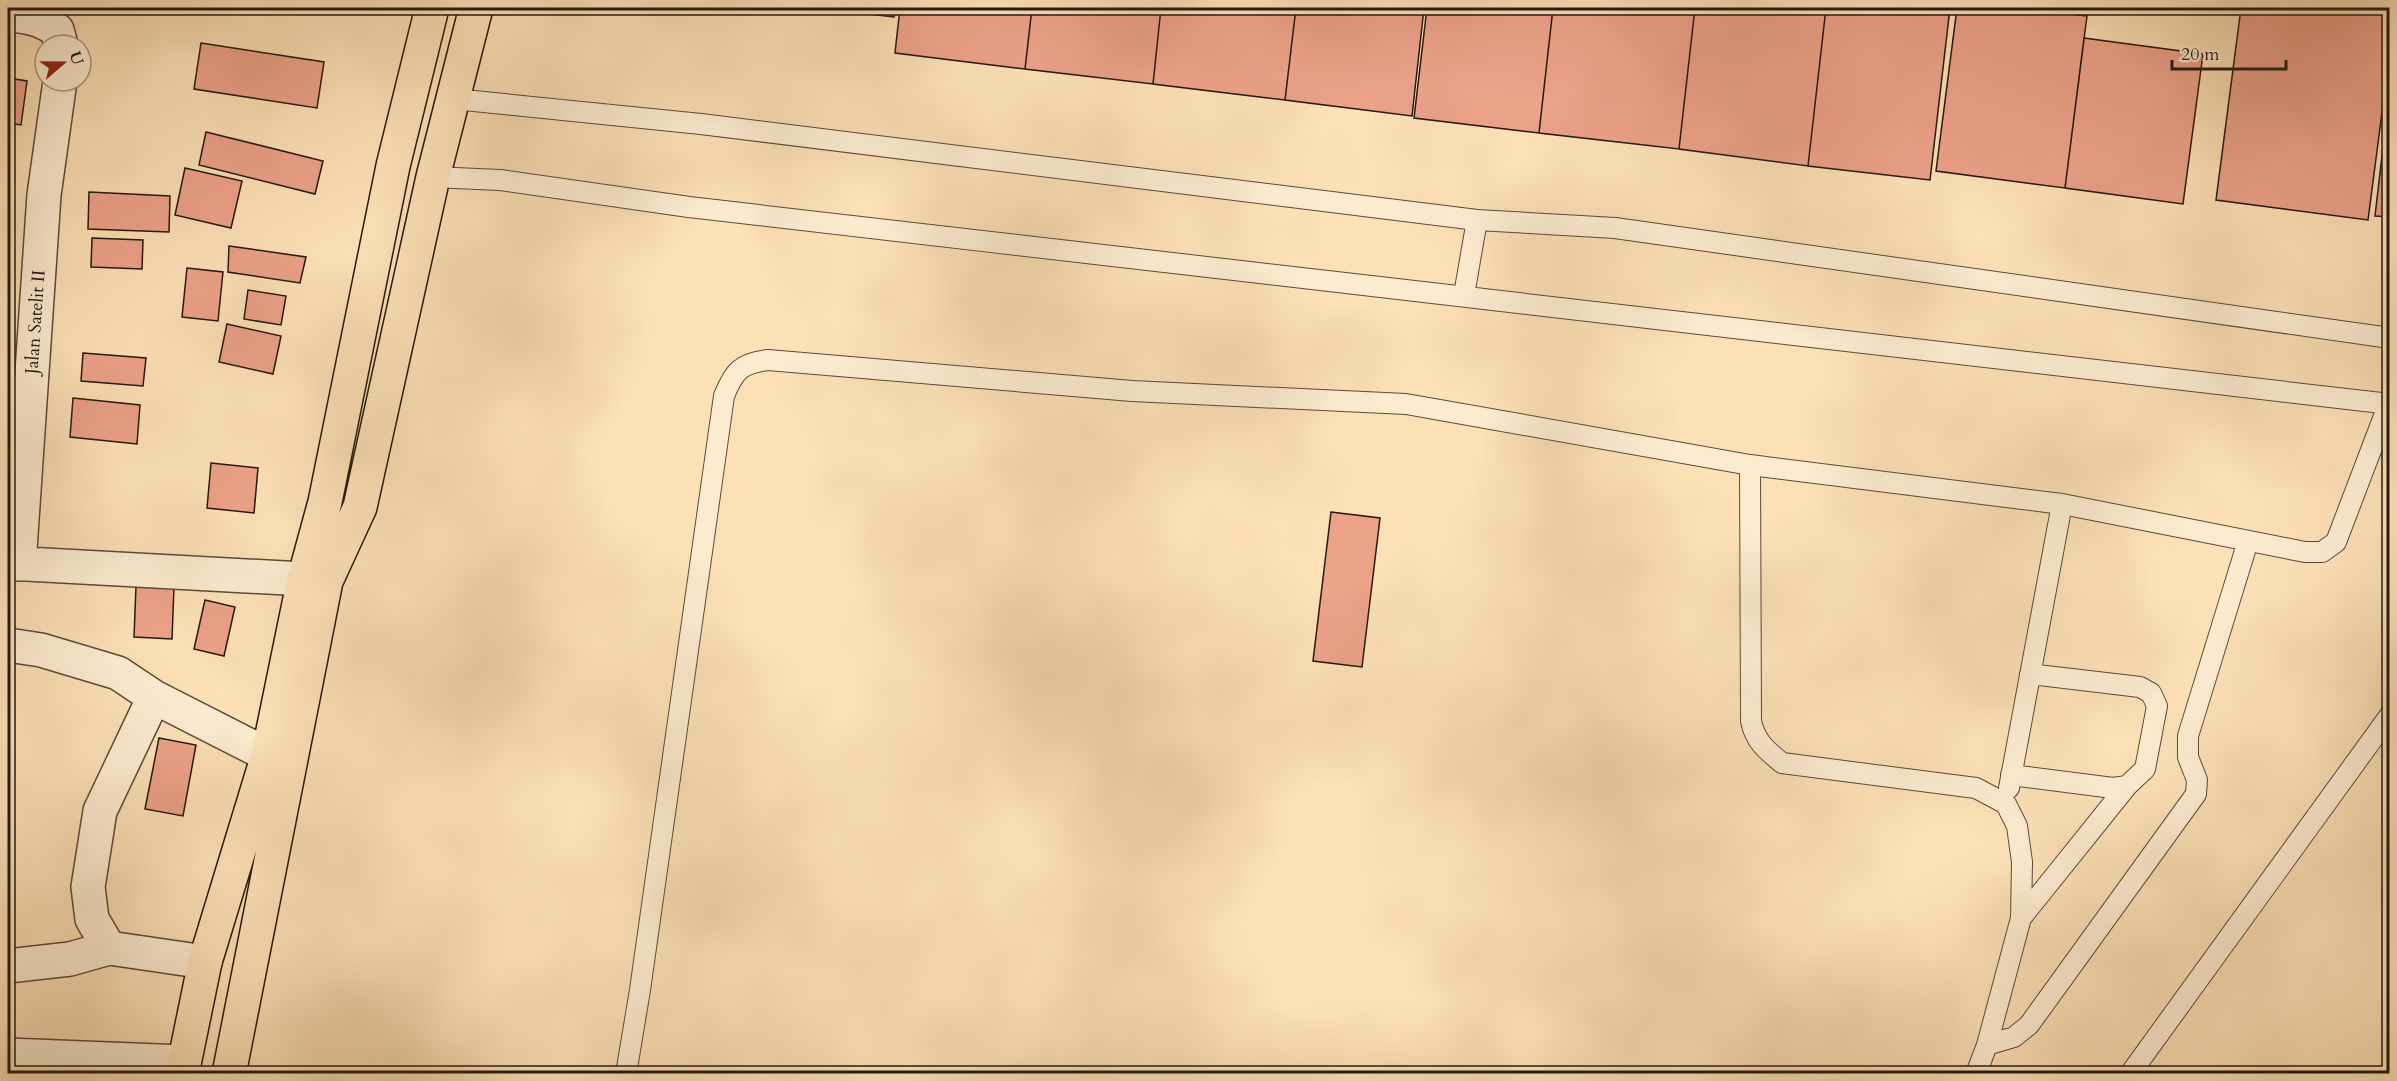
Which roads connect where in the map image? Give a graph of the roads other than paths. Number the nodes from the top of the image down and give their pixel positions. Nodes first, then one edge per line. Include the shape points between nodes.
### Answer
1 (432, 8) edge
2 (476, 8) edge
3 (8, 15) edge
4 (58, 33) edge
5 (58, 93) edge
6 (454, 99) junction
7 (433, 177) junction
8 (1477, 220) junction
9 (1464, 295) junction
10 (2390, 338) edge
11 (2389, 404) edge
12 (1750, 465) junction
13 (2062, 504) junction
14 (2248, 541) junction
15 (13, 563) edge
16 (304, 579) junction
17 (8, 645) edge
18 (2030, 674) junction
19 (154, 697) junction
20 (2390, 715) edge
21 (268, 755) junction
22 (2011, 776) junction
23 (2127, 786) junction
24 (2006, 804) junction
25 (2021, 918) junction
26 (110, 948) junction
27 (205, 962) junction
28 (8, 966) edge
29 (1987, 1045) junction
30 (8, 1055) edge
31 (183, 1068) edge
32 (229, 1074) edge
33 (626, 1074) edge
34 (1976, 1074) edge
35 (2130, 1074) edge

1 - 16 highway via 393,166 325,502
2 - 6 highway
3 - 4 street via 44,21
5 - 15 street, Jalan Satelit II via 44,195
6 - 7 highway
6 - 8 lane via 713,126
7 - 9 lane via 500,180 625,198
7 - 32 highway via 360,507 326,581
8 - 9 lane
8 - 10 lane via 1615,228
9 - 11 lane
11 - 14 lane via 2331,548 2305,552
12 - 13 lane
12 - 24 lane via 1750,721 1762,747 1782,764 1976,788
12 - 33 lane via 1406,404 1132,391 768,360 752,362 732,375 724,396
13 - 14 lane
13 - 18 lane
14 - 29 lane via 2188,736 2196,794 2029,1025 2014,1037
15 - 16 street
16 - 21 highway
17 - 19 street via 41,650 118,673
18 - 22 lane
18 - 23 lane via 2140,687 2151,693 2157,706 2145,769
19 - 21 street
19 - 26 street via 100,811 88,887 92,919
20 - 35 lane
21 - 27 highway
22 - 23 lane via 2113,788
22 - 24 lane
23 - 25 lane
24 - 25 lane via 2017,826 2022,862
25 - 29 lane
26 - 27 street
26 - 28 street via 70,959
27 - 31 highway
29 - 34 lane
30 - 31 street

